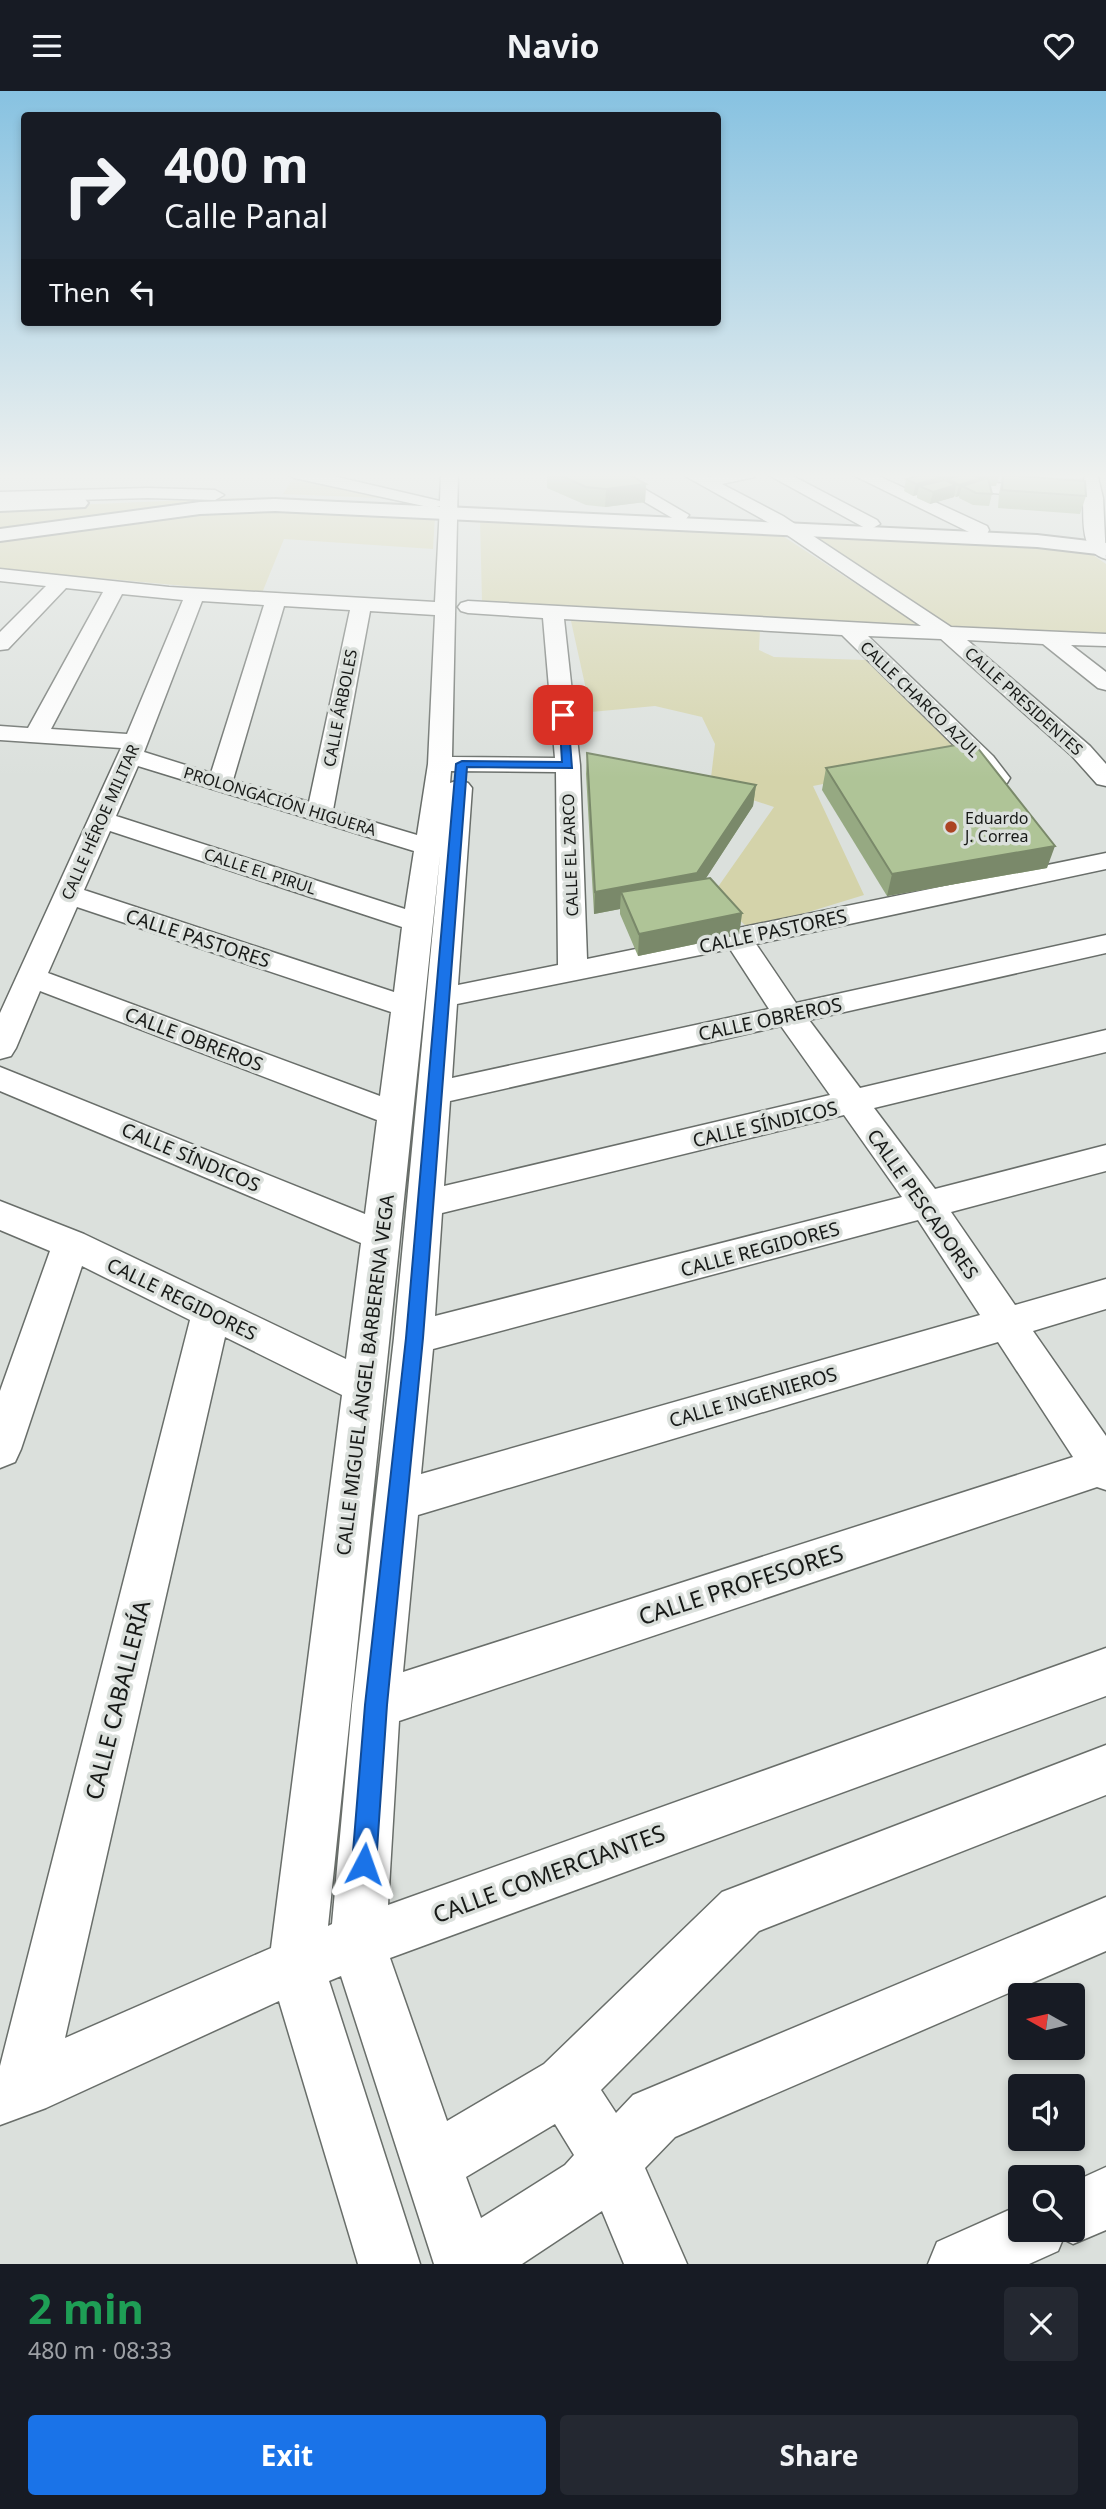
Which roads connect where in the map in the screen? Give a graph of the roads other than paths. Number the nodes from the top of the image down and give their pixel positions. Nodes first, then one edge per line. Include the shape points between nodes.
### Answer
1 (456, 574) edge
2 (858, 574) edge
3 (0, 575) edge
4 (61, 582) junction
5 (115, 589) junction
6 (195, 594) junction
7 (276, 600) junction
8 (361, 604) junction
9 (456, 608) junction
10 (553, 613) junction
11 (848, 629) junction
12 (946, 633) junction
13 (1048, 637) junction
14 (1106, 640) edge
15 (0, 644) edge
16 (1106, 683) edge
17 (0, 733) edge
18 (35, 737) junction
19 (133, 749) junction
20 (1081, 751) junction
21 (1106, 755) edge
22 (451, 764) junction
23 (568, 765) junction
24 (1106, 779) edge
25 (220, 783) junction
26 (1010, 793) edge
27 (320, 812) junction
28 (102, 820) junction
29 (429, 847) junction
30 (1106, 861) edge
31 (67, 894) junction
32 (417, 922) junction
33 (738, 939) junction
34 (1106, 944) edge
35 (573, 971) junction
36 (31, 977) junction
37 (424, 1003) junction
38 (789, 1014) junction
39 (1106, 1041) edge
40 (0, 1048) edge
41 (0, 1078) edge
42 (434, 1093) junction
43 (853, 1103) junction
44 (397, 1115) junction
45 (1106, 1158) edge
46 (424, 1204) junction
47 (927, 1205) junction
48 (0, 1215) edge
49 (382, 1236) junction
50 (71, 1244) junction
51 (1106, 1294) edge
52 (211, 1314) junction
53 (1005, 1325) junction
54 (414, 1338) junction
55 (363, 1386) junction
56 (0, 1449) edge
57 (1105, 1467) edge
58 (400, 1500) junction
59 (1106, 1672) edge
60 (376, 1705) junction
61 (1106, 1770) edge
62 (1106, 1924) edge
63 (358, 1943) junction
64 (296, 1965) junction
65 (565, 2085) junction
66 (13, 2092) edge
67 (611, 2160) junction
68 (432, 2164) junction
69 (1106, 2198) edge
70 (1085, 2208) edge
71 (1008, 2242) edge
72 (389, 2264) edge
73 (465, 2264) edge
74 (656, 2264) edge
75 (959, 2264) edge

1 - 9 street, CALLE MIGUEL ÁNGEL BARBERENA VEGA
2 - 12 street, CALLE PRESIDENTES
3 - 4 street
4 - 5 street
4 - 15 street
5 - 6 street
5 - 18 street
6 - 7 street
6 - 19 street, CALLE HÉROE MILITAR
7 - 8 street
7 - 25 street
8 - 9 street
8 - 27 street, CALLE ÁRBOLES
9 - 10 street
9 - 22 street, CALLE MIGUEL ÁNGEL BARBERENA VEGA
10 - 11 street
10 - 23 street, CALLE EL ZARCO
11 - 12 street
11 - 26 street, CALLE CHARCO AZUL via 984,761
12 - 13 street
12 - 20 street, CALLE PRESIDENTES
13 - 14 street
13 - 16 street
17 - 18 street, PROLONGACIÓN HIGUERA
18 - 19 street, PROLONGACIÓN HIGUERA
19 - 25 street, PROLONGACIÓN HIGUERA
19 - 28 street, CALLE HÉROE MILITAR
20 - 21 street
20 - 24 street, CALLE PRESIDENTES
22 - 23 street
22 - 29 street, CALLE MIGUEL ÁNGEL BARBERENA VEGA
22 - 37 street, CALLE MIGUEL ÁNGEL BARBERENA VEGA
23 - 35 street, CALLE EL ZARCO
25 - 27 street, PROLONGACIÓN HIGUERA
27 - 29 street, PROLONGACIÓN HIGUERA
28 - 31 street, CALLE HÉROE MILITAR
28 - 32 street, CALLE EL PIRUL
29 - 32 street, CALLE MIGUEL ÁNGEL BARBERENA VEGA
30 - 33 street, CALLE PASTORES via 1063,857
31 - 36 street, CALLE HÉROE MILITAR
31 - 37 street, CALLE PASTORES
32 - 37 street, CALLE MIGUEL ÁNGEL BARBERENA VEGA
33 - 35 street, CALLE PASTORES
33 - 38 street, CALLE PESCADORES
34 - 38 street, CALLE OBREROS
35 - 37 street, CALLE PASTORES
36 - 40 street, CALLE HÉROE MILITAR
36 - 44 street, CALLE OBREROS
37 - 42 street, CALLE MIGUEL ÁNGEL BARBERENA VEGA
37 - 44 street, CALLE MIGUEL ÁNGEL BARBERENA VEGA
38 - 42 street, CALLE OBREROS
38 - 43 street, CALLE PESCADORES
39 - 43 street, CALLE SÍNDICOS
41 - 49 street, CALLE SÍNDICOS
42 - 46 street, CALLE MIGUEL ÁNGEL BARBERENA VEGA
43 - 46 street, CALLE SÍNDICOS
43 - 47 street, CALLE PESCADORES
44 - 49 street, CALLE MIGUEL ÁNGEL BARBERENA VEGA
45 - 47 street, CALLE REGIDORES
46 - 54 street, CALLE MIGUEL ÁNGEL BARBERENA VEGA
47 - 53 street, CALLE PESCADORES
47 - 54 street, CALLE REGIDORES
48 - 50 street, CALLE REGIDORES
49 - 55 street, CALLE MIGUEL ÁNGEL BARBERENA VEGA
50 - 52 street, CALLE REGIDORES
50 - 56 street
51 - 53 street, CALLE INGENIEROS
52 - 55 street, CALLE REGIDORES
52 - 66 street, CALLE CABALLERÍA
53 - 57 street, CALLE PESCADORES
53 - 58 street, CALLE INGENIEROS
54 - 58 street, CALLE MIGUEL ÁNGEL BARBERENA VEGA
55 - 64 street, CALLE MIGUEL ÁNGEL BARBERENA VEGA
57 - 60 street, CALLE PROFESORES
58 - 60 street, CALLE MIGUEL ÁNGEL BARBERENA VEGA
59 - 63 street, CALLE COMERCIANTES
60 - 63 street, CALLE MIGUEL ÁNGEL BARBERENA VEGA
61 - 65 street via 741,1911
62 - 67 street via 654,2116
63 - 64 street, CALLE COMERCIANTES
63 - 68 street, CALLE MIGUEL ÁNGEL BARBERENA VEGA
64 - 66 street, CALLE COMERCIANTES
64 - 72 street, CALLE MIGUEL ÁNGEL BARBERENA VEGA
65 - 67 street
65 - 68 street
67 - 73 street via 586,2186
67 - 74 street
68 - 73 street, CALLE MIGUEL ÁNGEL BARBERENA VEGA
69 - 70 street
71 - 75 street

